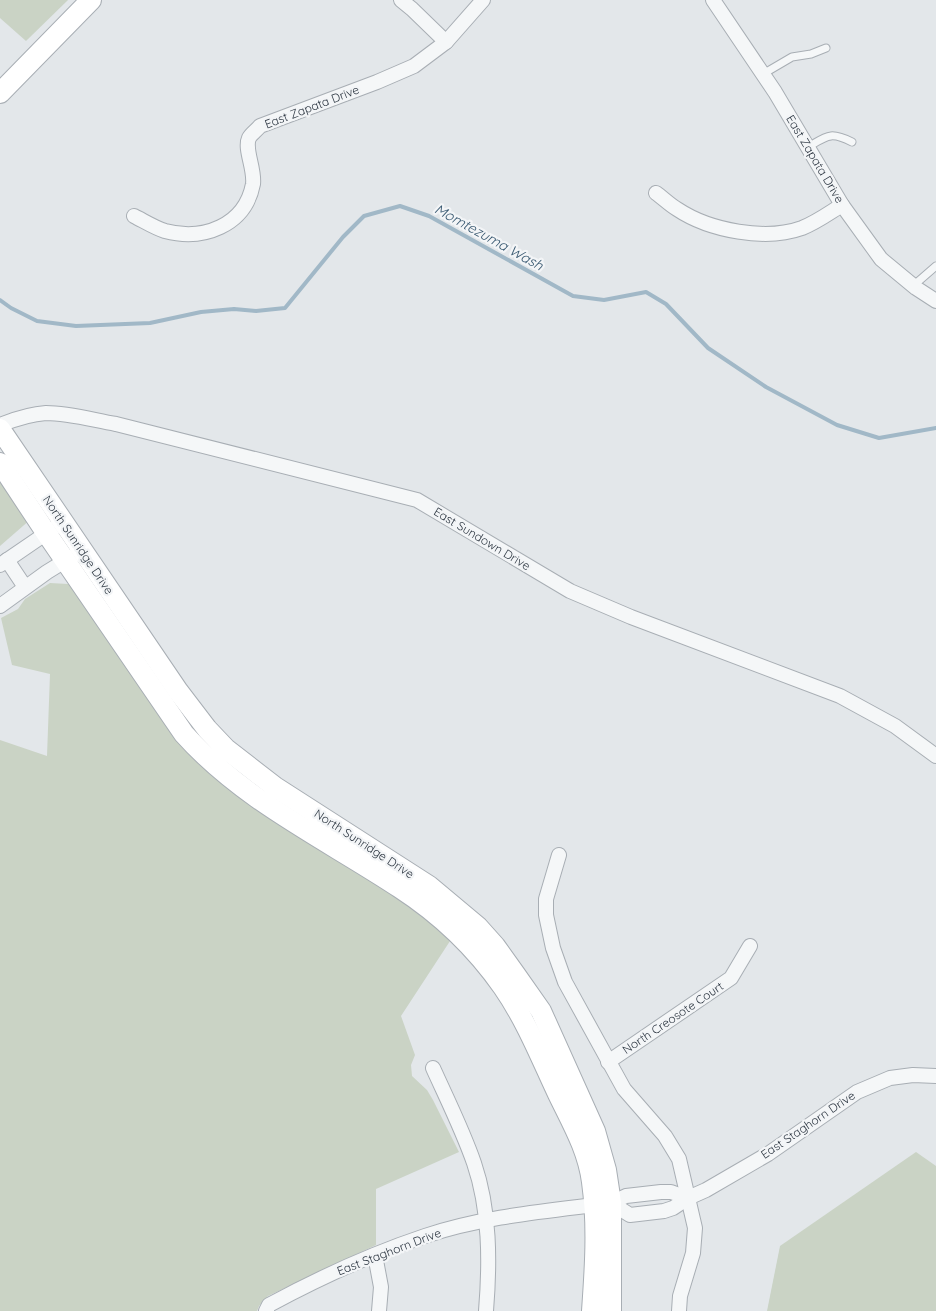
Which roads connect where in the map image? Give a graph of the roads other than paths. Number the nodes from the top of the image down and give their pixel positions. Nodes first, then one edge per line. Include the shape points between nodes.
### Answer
1 (91, 0) edge
2 (401, 0) edge
3 (483, 0) edge
4 (713, 0) edge
5 (446, 42) junction
6 (826, 48) dead end
7 (763, 74) junction
8 (0, 93) edge
9 (852, 142) dead end
10 (808, 148) junction
11 (656, 193) dead end
12 (842, 205) junction
13 (134, 216) dead end
14 (936, 266) edge
15 (913, 286) junction
16 (936, 301) edge
17 (0, 425) edge
18 (0, 429) edge
19 (0, 463) edge
20 (63, 522) junction
21 (47, 534) junction
22 (74, 556) junction
23 (4, 562) edge
24 (25, 587) junction
25 (0, 606) edge
26 (936, 756) edge
27 (559, 855) dead end
28 (750, 946) dead end
29 (608, 1062) junction
30 (433, 1068) dead end
31 (936, 1076) edge
32 (648, 1193) junction
33 (688, 1198) junction
34 (602, 1204) junction
35 (649, 1212) junction
36 (486, 1220) junction
37 (375, 1255) junction
38 (266, 1311) edge
39 (379, 1311) edge
40 (486, 1311) edge
41 (592, 1311) edge
42 (611, 1311) edge
43 (679, 1311) edge

1 - 8 street
2 - 5 street
3 - 5 street, East Zapata Drive
4 - 7 street, East Zapata Drive
5 - 13 street, East Zapata Drive via 414,66 260,126 249,136 252,184 247,198 234,219 220,227 195,235 178,234 163,231
6 - 7 lane via 792,57
7 - 10 street, East Zapata Drive
9 - 10 lane via 839,136 828,136
10 - 12 street, East Zapata Drive
11 - 12 street via 678,210 711,224 767,235 801,228
12 - 15 street, East Zapata Drive via 881,259
14 - 15 lane
15 - 16 street, East Zapata Drive
17 - 26 street, East Sundown Drive via 45,413 70,415 417,500 570,592 840,696 895,726
18 - 20 street, North Sunridge Drive
19 - 21 street, North Sunridge Drive
20 - 21 street
20 - 22 street, North Sunridge Drive
21 - 22 street, North Sunridge Drive
21 - 23 street
22 - 24 street
22 - 34 street, North Sunridge Drive via 158,694 200,752 235,783 428,908 484,963 504,988 526,1025 577,1132
23 - 24 street
24 - 25 street
27 - 29 street via 546,899 552,948 565,982
28 - 29 street, North Creosote Court via 731,978
29 - 33 street via 624,1089 665,1136 679,1158
30 - 36 street via 474,1164
31 - 33 street, East Staghorn Drive via 890,1078 857,1092 768,1154
32 - 33 street, East Staghorn Drive via 671,1192
32 - 34 street, East Staghorn Drive
32 - 35 street
33 - 35 street, East Staghorn Drive via 673,1208
33 - 43 street via 695,1228 693,1253 680,1296
34 - 35 street, East Staghorn Drive via 630,1214
34 - 36 street, East Staghorn Drive
34 - 41 street, North Sunridge Drive via 595,1236
34 - 42 street, North Sunridge Drive
36 - 37 street, East Staghorn Drive via 426,1236
36 - 40 street via 489,1275
37 - 38 street, East Staghorn Drive via 275,1301 268,1305
37 - 39 street via 381,1286

